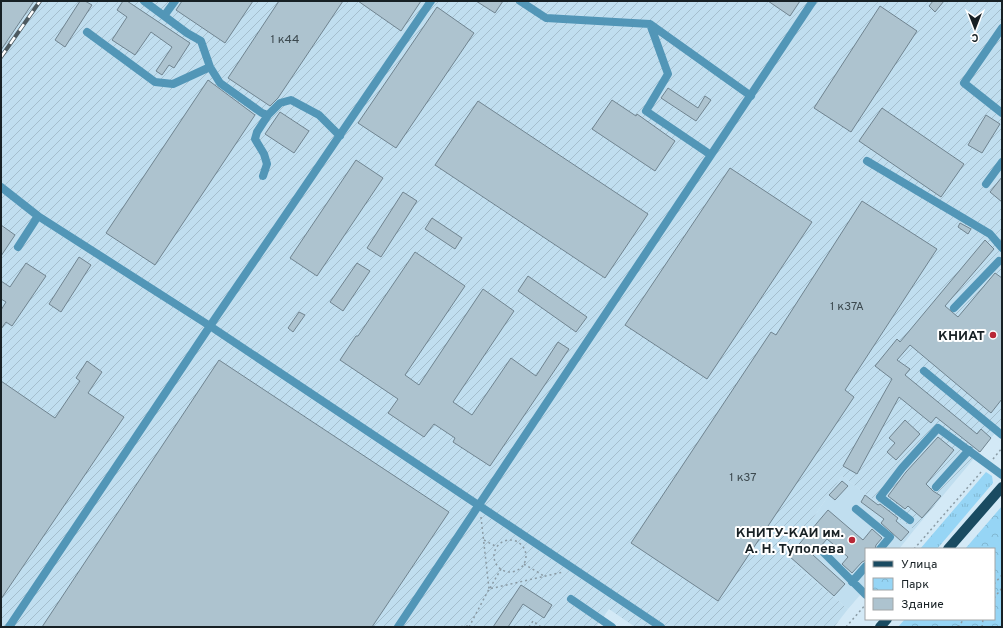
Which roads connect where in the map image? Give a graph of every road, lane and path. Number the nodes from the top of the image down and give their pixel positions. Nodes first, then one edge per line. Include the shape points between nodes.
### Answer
1 (144, 1) edge
2 (175, 1) edge
3 (431, 1) edge
4 (520, 1) edge
5 (813, 1) edge
6 (153, 4) edge
7 (164, 16) junction
8 (650, 24) junction
9 (1002, 28) edge
10 (87, 32) dead end
11 (210, 67) junction
12 (750, 96) junction
13 (1002, 113) edge
14 (268, 115) junction
15 (340, 136) junction
16 (711, 155) junction
17 (867, 161) dead end
18 (1002, 162) edge
19 (263, 176) dead end
20 (986, 184) dead end
21 (1, 186) edge
22 (38, 216) junction
23 (18, 247) dead end
24 (1002, 249) edge
25 (1000, 262) edge
26 (954, 308) dead end
27 (210, 326) junction
28 (924, 371) dead end
29 (1002, 435) edge
30 (1002, 448) edge
31 (969, 450) junction
32 (988, 464) junction
33 (1002, 475) edge
34 (936, 487) dead end
35 (1002, 487) edge
36 (479, 506) junction
37 (856, 509) dead end
38 (910, 520) dead end
39 (484, 540) junction
40 (497, 546) junction
41 (881, 548) edge
42 (915, 548) edge
43 (949, 548) edge
44 (823, 552) dead end
45 (524, 564) junction
46 (865, 567) edge
47 (501, 569) junction
48 (574, 569) junction
49 (1002, 575) edge
50 (544, 576) junction
51 (852, 582) junction
52 (995, 583) edge
53 (1002, 588) edge
54 (490, 589) junction
55 (865, 594) edge
56 (995, 597) edge
57 (572, 599) dead end
58 (865, 605) edge
59 (9, 627) edge
60 (398, 627) edge
61 (456, 627) edge
62 (469, 627) edge
63 (529, 627) edge
64 (541, 627) edge
65 (612, 627) edge
66 (661, 627) edge
67 (846, 627) edge

1 - 6 lane
2 - 7 lane
3 - 15 lane
4 - 8 lane via 546,18
5 - 12 lane
6 - 7 lane
7 - 11 lane via 201,41
8 - 12 lane
8 - 16 lane via 668,74 646,111
9 - 13 lane via 964,83
10 - 11 lane via 155,82 173,84
11 - 14 lane via 220,83
12 - 16 lane
14 - 15 lane via 280,103 291,100 319,115
14 - 19 lane via 255,138 267,164
15 - 27 lane
16 - 36 lane
17 - 24 lane via 990,234
18 - 20 lane
21 - 22 lane
22 - 23 lane
22 - 27 lane
24 - 25 lane
25 - 26 lane
27 - 36 lane
27 - 59 lane
28 - 29 lane
30 - 32 path
31 - 32 lane
31 - 34 lane
31 - 38 lane via 938,428 902,468 880,497
32 - 33 lane
32 - 42 path
35 - 43 main road
36 - 39 path
36 - 48 lane
36 - 60 lane
37 - 41 lane via 890,537
39 - 40 path
39 - 54 path
40 - 45 path via 507,540 519,542 526,552
40 - 47 path via 494,556
44 - 51 lane
45 - 47 path via 516,570
45 - 50 path
46 - 51 lane
47 - 54 path
48 - 50 path
48 - 66 lane
49 - 52 path
50 - 54 path
51 - 55 lane
53 - 56 path
54 - 62 path
57 - 65 lane
58 - 67 path
61 - 62 path
63 - 64 path via 533,621

